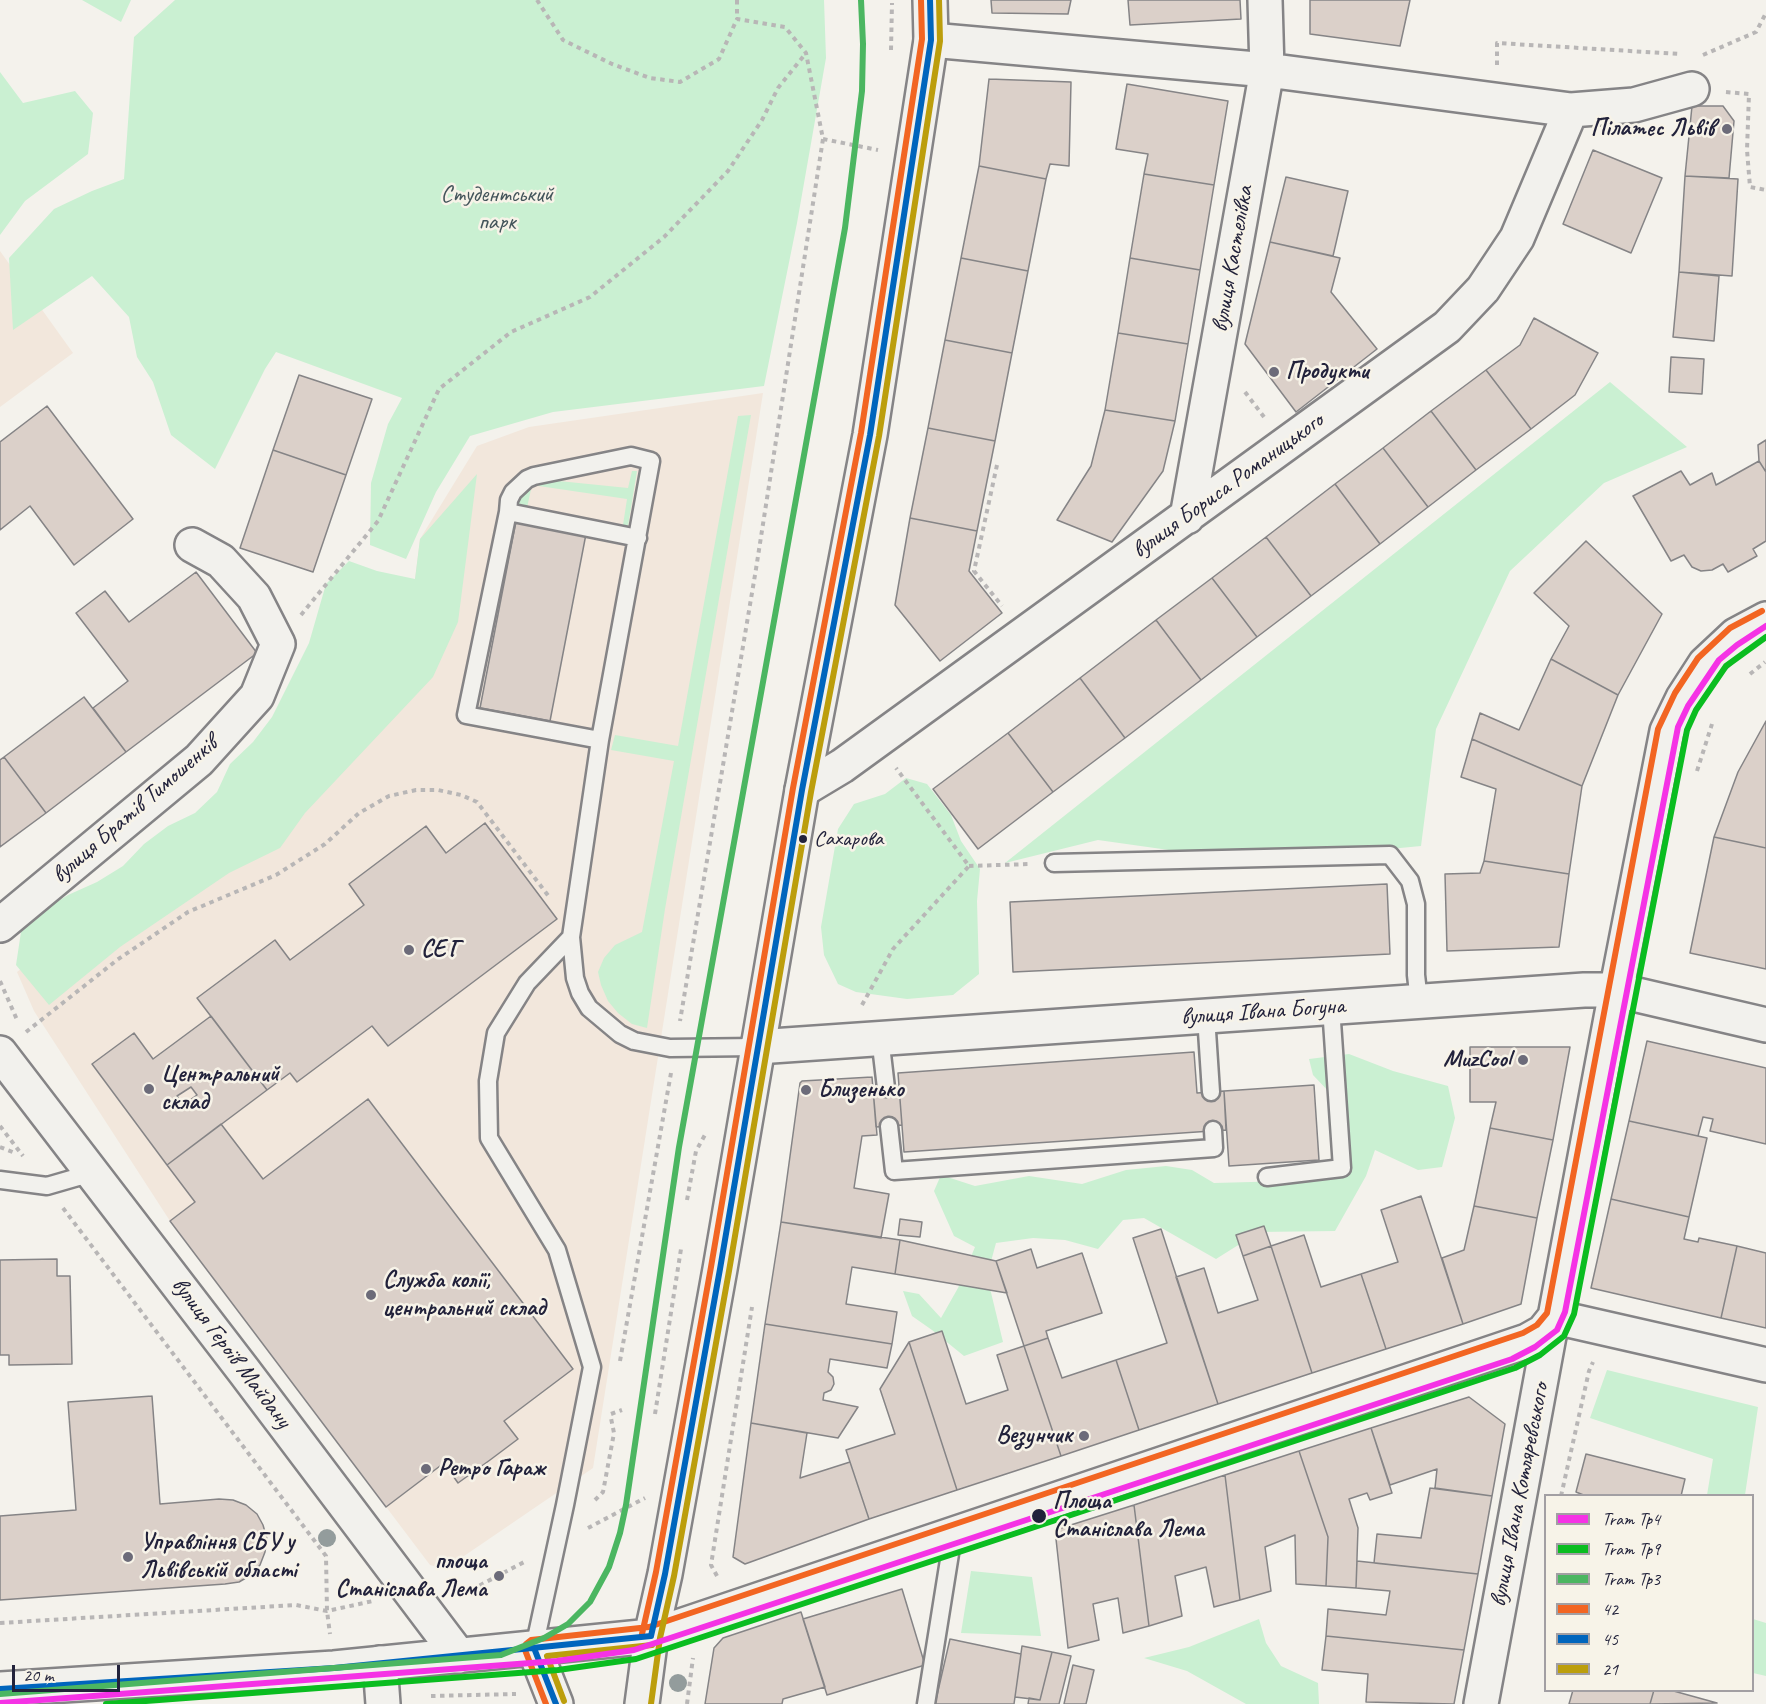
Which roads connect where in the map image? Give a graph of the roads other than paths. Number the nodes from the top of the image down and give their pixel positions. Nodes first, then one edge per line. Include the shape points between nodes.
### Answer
1 (930, 0) edge
2 (1265, 0) edge
3 (931, 40) junction
4 (1267, 70) junction
5 (1692, 89) dead end
6 (1571, 110) junction
7 (508, 512) junction
8 (1187, 516) junction
9 (638, 537) junction
10 (192, 544) dead end
11 (1766, 619) edge
12 (600, 740) junction
13 (802, 790) junction
14 (1054, 863) road end
15 (0, 926) edge
16 (568, 940) junction
17 (1616, 990) junction
18 (1419, 1001) junction
19 (1331, 1007) junction
20 (1206, 1016) junction
21 (1766, 1025) edge
22 (880, 1037) junction
23 (12, 1043) edge
24 (757, 1047) junction
25 (886, 1088) dead end
26 (1211, 1092) dead end
27 (889, 1126) dead end
28 (1213, 1130) dead end
29 (92, 1173) junction
30 (1267, 1177) dead end
31 (0, 1180) edge
32 (1555, 1317) junction
33 (1766, 1365) edge
34 (953, 1534) junction
35 (651, 1636) junction
36 (534, 1648) junction
37 (459, 1656) junction
38 (380, 1663) junction
39 (0, 1689) edge
40 (383, 1704) edge
41 (556, 1704) edge
42 (642, 1704) edge
43 (926, 1704) edge
44 (1481, 1704) edge

1 - 3 main road
2 - 4 main road, вулиця Кастелівка
3 - 4 main road
3 - 13 main road via 870,435
4 - 6 main road
4 - 8 main road, вулиця Кастелівка
5 - 6 main road via 1634,105
6 - 8 main road, вулиця Бориса Романицького via 1517,238 1483,289 1447,327
7 - 9 lane
7 - 9 lane via 513,492 527,478 631,456 651,460
7 - 12 lane via 466,715
8 - 13 main road, вулиця Бориса Романицького via 842,766
9 - 12 lane
10 - 15 main road, вулиця Братів Тимошенків via 221,561 254,597 278,644 257,696 199,760
11 - 17 main road, вулиця Івана Котляревського via 1736,635 1705,664 1667,731
12 - 16 lane
13 - 24 main road
14 - 18 lane via 1390,855 1410,881 1416,904
16 - 24 lane via 580,993 589,1008 620,1034 634,1041 676,1048
16 - 36 lane via 527,983 496,1033 488,1081 489,1138 556,1250 592,1367
17 - 18 main road, вулиця Івана Богуна
17 - 21 main road, вулиця Івана Богуна
17 - 32 main road, вулиця Івана Котляревського
18 - 19 main road, вулиця Івана Богуна
19 - 20 main road, вулиця Івана Богуна
19 - 30 lane via 1342,1167
20 - 22 main road, вулиця Івана Богуна
20 - 26 lane
22 - 24 main road, вулиця Івана Богуна
22 - 25 lane
23 - 29 main road, вулиця Героїв Майдану
24 - 35 main road
27 - 28 lane via 894,1172 1214,1149
29 - 31 lane via 47,1186
29 - 37 main road, вулиця Героїв Майдану
32 - 33 main road
32 - 34 main road via 1543,1332 1527,1341
32 - 44 main road, вулиця Івана Котляревського
34 - 35 main road
34 - 43 lane
35 - 36 main road
35 - 42 main road
36 - 37 main road
36 - 41 main road
37 - 38 main road
38 - 39 main road
38 - 40 main road

